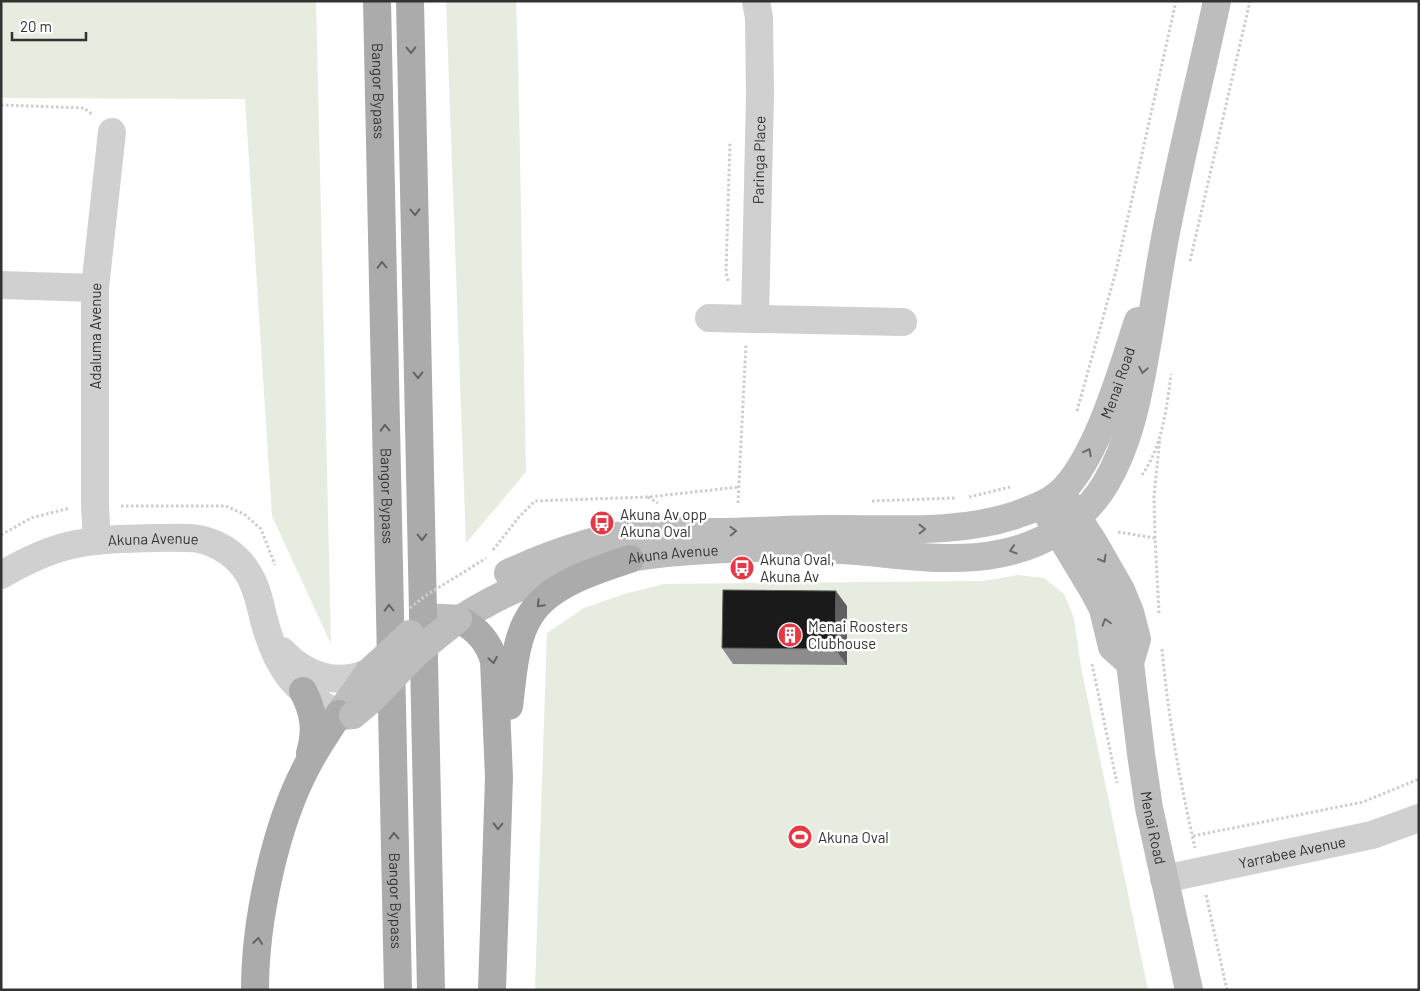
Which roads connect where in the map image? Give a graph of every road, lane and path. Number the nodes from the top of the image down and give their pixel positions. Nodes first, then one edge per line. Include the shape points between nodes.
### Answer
1 (377, 1) edge
2 (410, 1) edge
3 (756, 1) edge
4 (1176, 1) edge
5 (1217, 1) edge
6 (1, 105) edge
7 (112, 132) joint
8 (1166, 236) junction
9 (1, 284) edge
10 (95, 288) junction
11 (709, 318) dead end
12 (748, 318) junction
13 (903, 322) dead end
14 (1076, 412) dead end
15 (1160, 437) dead end
16 (739, 487) junction
17 (872, 501) dead end
18 (738, 503) dead end
19 (1044, 503) junction
20 (95, 506) junction
21 (1068, 525) junction
22 (1111, 530) dead end
23 (1, 535) edge
24 (1155, 538) junction
25 (97, 541) junction
26 (630, 559) junction
27 (1, 576) edge
28 (463, 605) junction
29 (1160, 621) dead end
30 (265, 622) junction
31 (1162, 640) dead end
32 (1092, 659) dead end
33 (303, 691) junction
34 (352, 695) junction
35 (306, 767) junction
36 (499, 777) junction
37 (1419, 779) edge
38 (1117, 784) dead end
39 (1419, 818) edge
40 (1193, 836) junction
41 (1201, 871) junction
42 (1164, 879) junction
43 (254, 990) edge
44 (398, 990) edge
45 (431, 990) edge
46 (492, 990) edge
47 (1189, 990) edge
48 (1226, 990) edge

44 -> 1 main road, Bangor Bypass
2 -> 45 main road
3 - 12 street, Paringa Place via 760,94
4 - 14 path via 1116,271
5 - 8 main road, Menai Road
6 - 7 path via 84,108
7 - 10 street, Adaluma Avenue
19 -> 8 main road, Menai Road via 1074,476 1096,438
8 -> 21 main road, Menai Road via 1130,430 1105,484
9 - 10 street
10 - 20 street, Adaluma Avenue
11 - 12 street
12 - 13 street
12 - 16 path
15 - 24 path via 1154,496
16 - 18 path
16 - 28 path via 648,497 535,501 488,557
17 - 19 path via 963,498 1022,484
19 - 21 main road, Menai Road
28 -> 19 main road, Akuna Avenue via 490,581 547,556 632,533 664,530 956,528 988,523
20 - 23 path via 63,509 31,518
20 - 25 street, Adaluma Avenue
21 -> 26 main road, Akuna Avenue via 1039,541 1000,554 958,558 784,549 699,551
21 - 42 main road, Menai Road via 1121,590 1130,612 1137,639 1130,663 1148,799
22 - 24 path
24 - 29 path
25 - 27 street, Akuna Avenue via 40,555
25 - 30 street, Akuna Avenue via 179,538 218,546 235,556 248,574
26 - 28 main road, Akuna Avenue via 589,565
26 -> 36 main road via 595,570 561,587 530,614 515,658
28 - 34 main road, bridge via 424,623 398,644
28 - 34 main road, Akuna Avenue, bridge via 371,700
28 -> 36 main road via 494,661
30 - 33 street, Akuna Avenue via 281,666
30 - 34 street, Akuna Avenue via 278,646 292,661 311,673 332,679
31 - 40 path via 1166,687
32 - 38 path
33 - 34 street, Akuna Avenue via 324,707
33 - 35 main road via 313,715 315,732
34 - 35 main road
43 -> 35 main road via 265,894 287,812
36 -> 46 main road
37 - 40 path via 1363,802
39 - 41 street, Yarrabee Avenue via 1372,836
40 - 41 path
41 - 42 street, Yarrabee Avenue
41 - 48 path
42 - 47 main road, Menai Road

